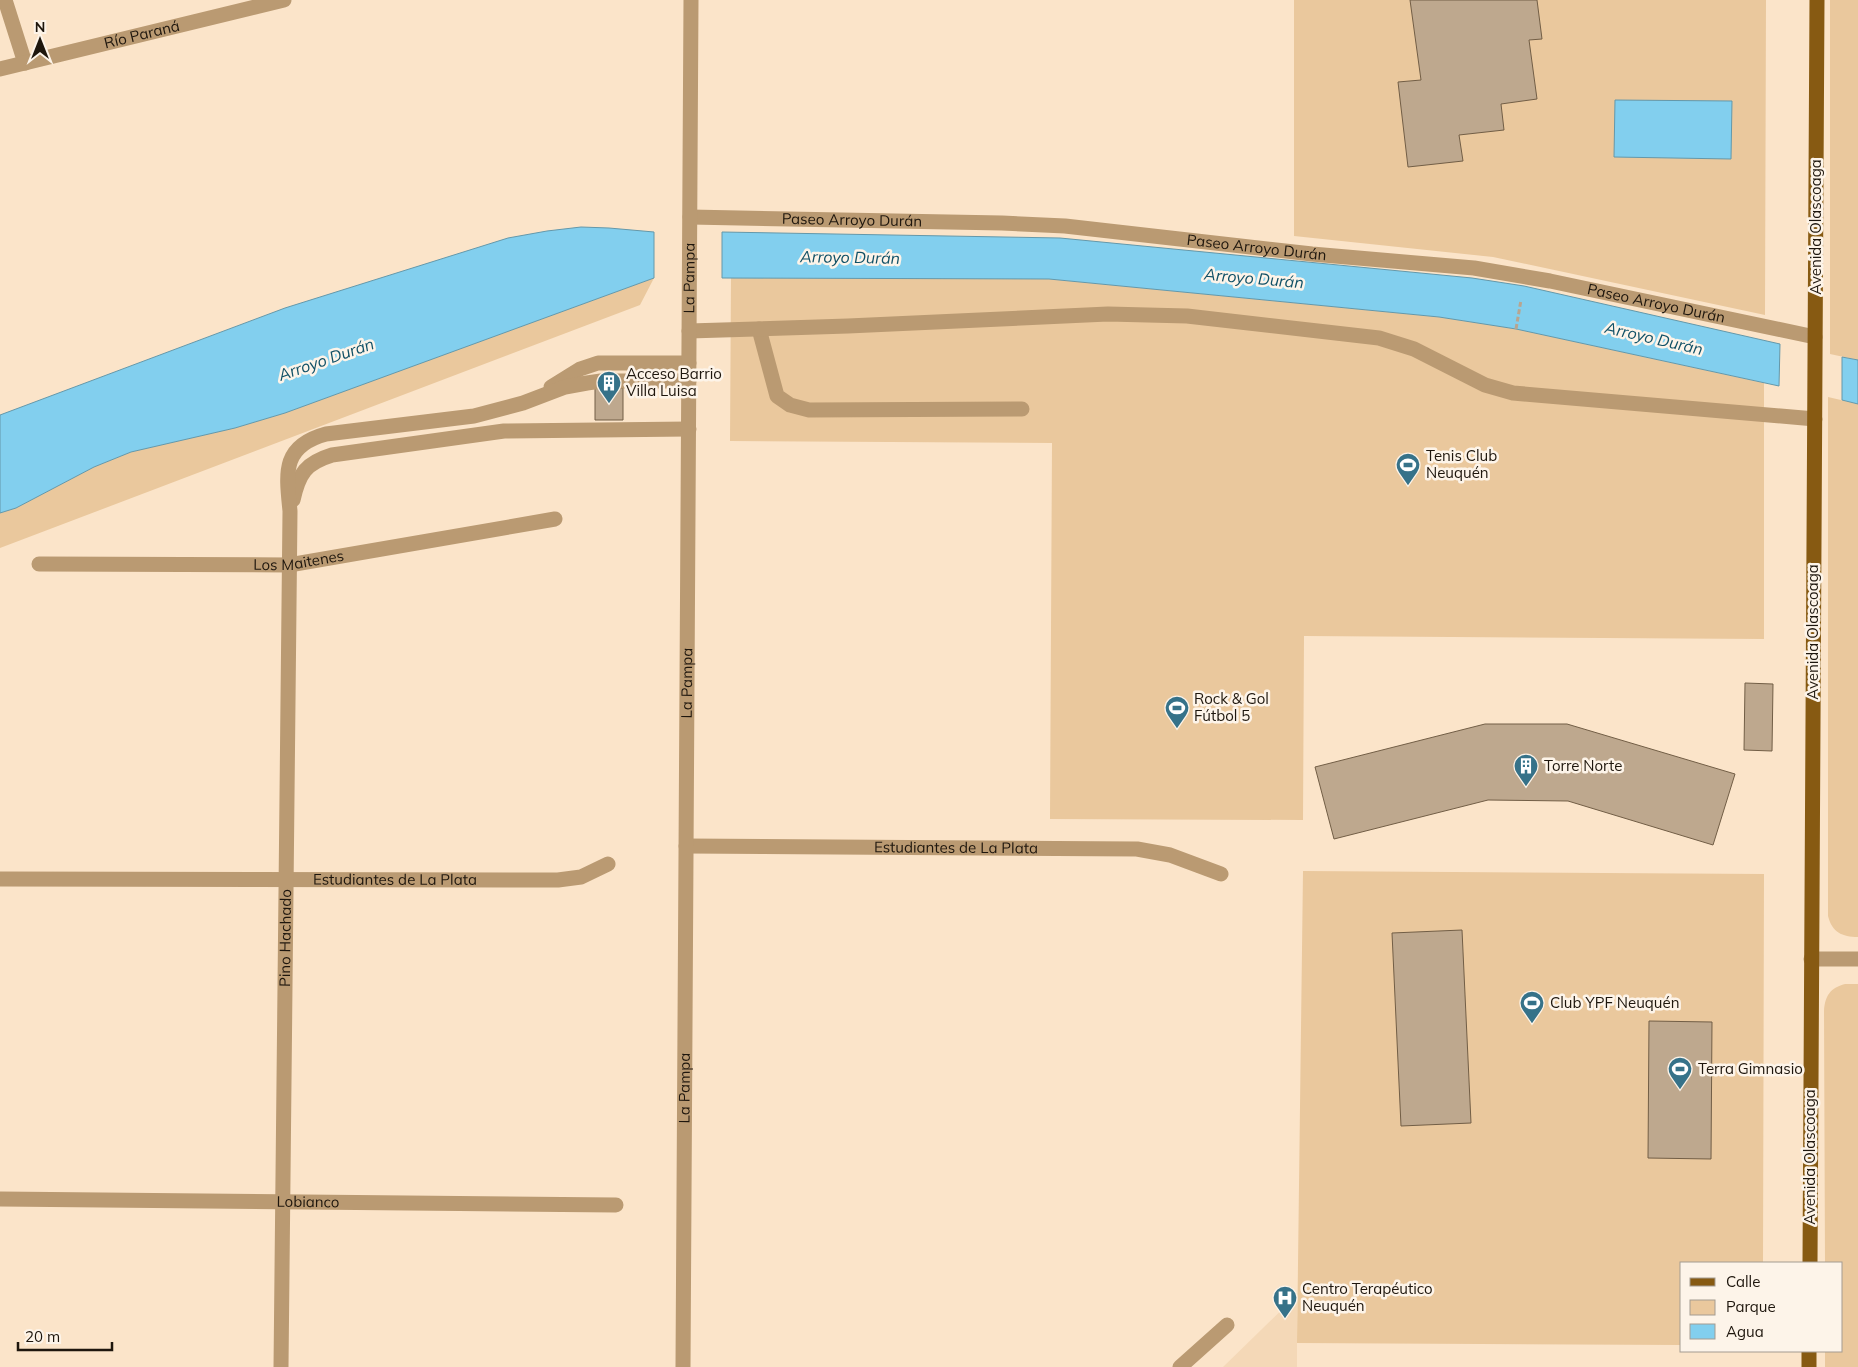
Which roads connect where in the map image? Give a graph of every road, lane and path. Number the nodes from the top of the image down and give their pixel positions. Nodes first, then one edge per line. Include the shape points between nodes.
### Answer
1 (5, 0) edge
2 (284, 0) edge
3 (691, 0) edge
4 (1817, 0) edge
5 (237, 6) edge
6 (25, 63) junction
7 (0, 70) edge
8 (690, 217) junction
9 (1522, 295) dead end
10 (759, 329) junction
11 (1516, 329) dead end
12 (689, 331) junction
13 (1815, 337) junction
14 (689, 363) junction
15 (689, 381) junction
16 (537, 397) junction
17 (1022, 409) dead end
18 (1815, 419) junction
19 (689, 429) junction
20 (290, 511) junction
21 (555, 519) dead end
22 (39, 564) dead end
23 (289, 565) junction
24 (686, 846) junction
25 (608, 864) dead end
26 (1221, 874) dead end
27 (0, 879) edge
28 (286, 880) junction
29 (1811, 959) junction
30 (1858, 960) edge
31 (0, 1200) edge
32 (283, 1202) junction
33 (616, 1205) dead end
34 (1810, 1262) edge
35 (1227, 1325) dead end
36 (1809, 1352) edge
37 (281, 1367) edge
38 (683, 1367) edge
39 (1180, 1367) edge
40 (1809, 1367) edge

1 - 6 street
2 - 5 street, Río Paraná
3 - 8 street, La Pampa
4 - 13 main road, Avenida Olascoaga
5 - 6 street, Río Paraná
6 - 7 street, Río Paraná
8 - 12 street, La Pampa
8 - 13 street, Paseo Arroyo Durán via 1057,226 1474,268
9 - 11 path
10 - 12 street
10 - 17 street via 777,396 790,405 809,410
10 - 18 street via 1108,314 1187,316 1379,338 1414,349 1485,385 1513,393
12 - 14 street, La Pampa
13 - 18 main road, Avenida Olascoaga
14 - 15 street, La Pampa
14 - 16 street via 607,362 584,367
15 - 16 street via 601,381
15 - 19 street, La Pampa
16 - 20 street via 474,416 326,434 307,441 294,452 288,467
18 - 29 main road, Avenida Olascoaga
19 - 20 street via 504,431 332,455 314,462 302,474
19 - 24 street, La Pampa
20 - 23 street, Pino Hachado
21 - 23 street, Los Maitenes
22 - 23 street, Los Maitenes
23 - 28 street, Pino Hachado
24 - 26 street, Estudiantes de La Plata via 1137,849 1170,855
24 - 38 street, La Pampa
25 - 28 street, Estudiantes de La Plata via 581,877 558,880
27 - 28 street, Estudiantes de La Plata
28 - 32 street, Pino Hachado
29 - 30 street
29 - 34 main road, Avenida Olascoaga
31 - 32 street, Lobianco
32 - 33 street, Lobianco
32 - 37 street, Pino Hachado
35 - 39 street
36 - 40 main road

